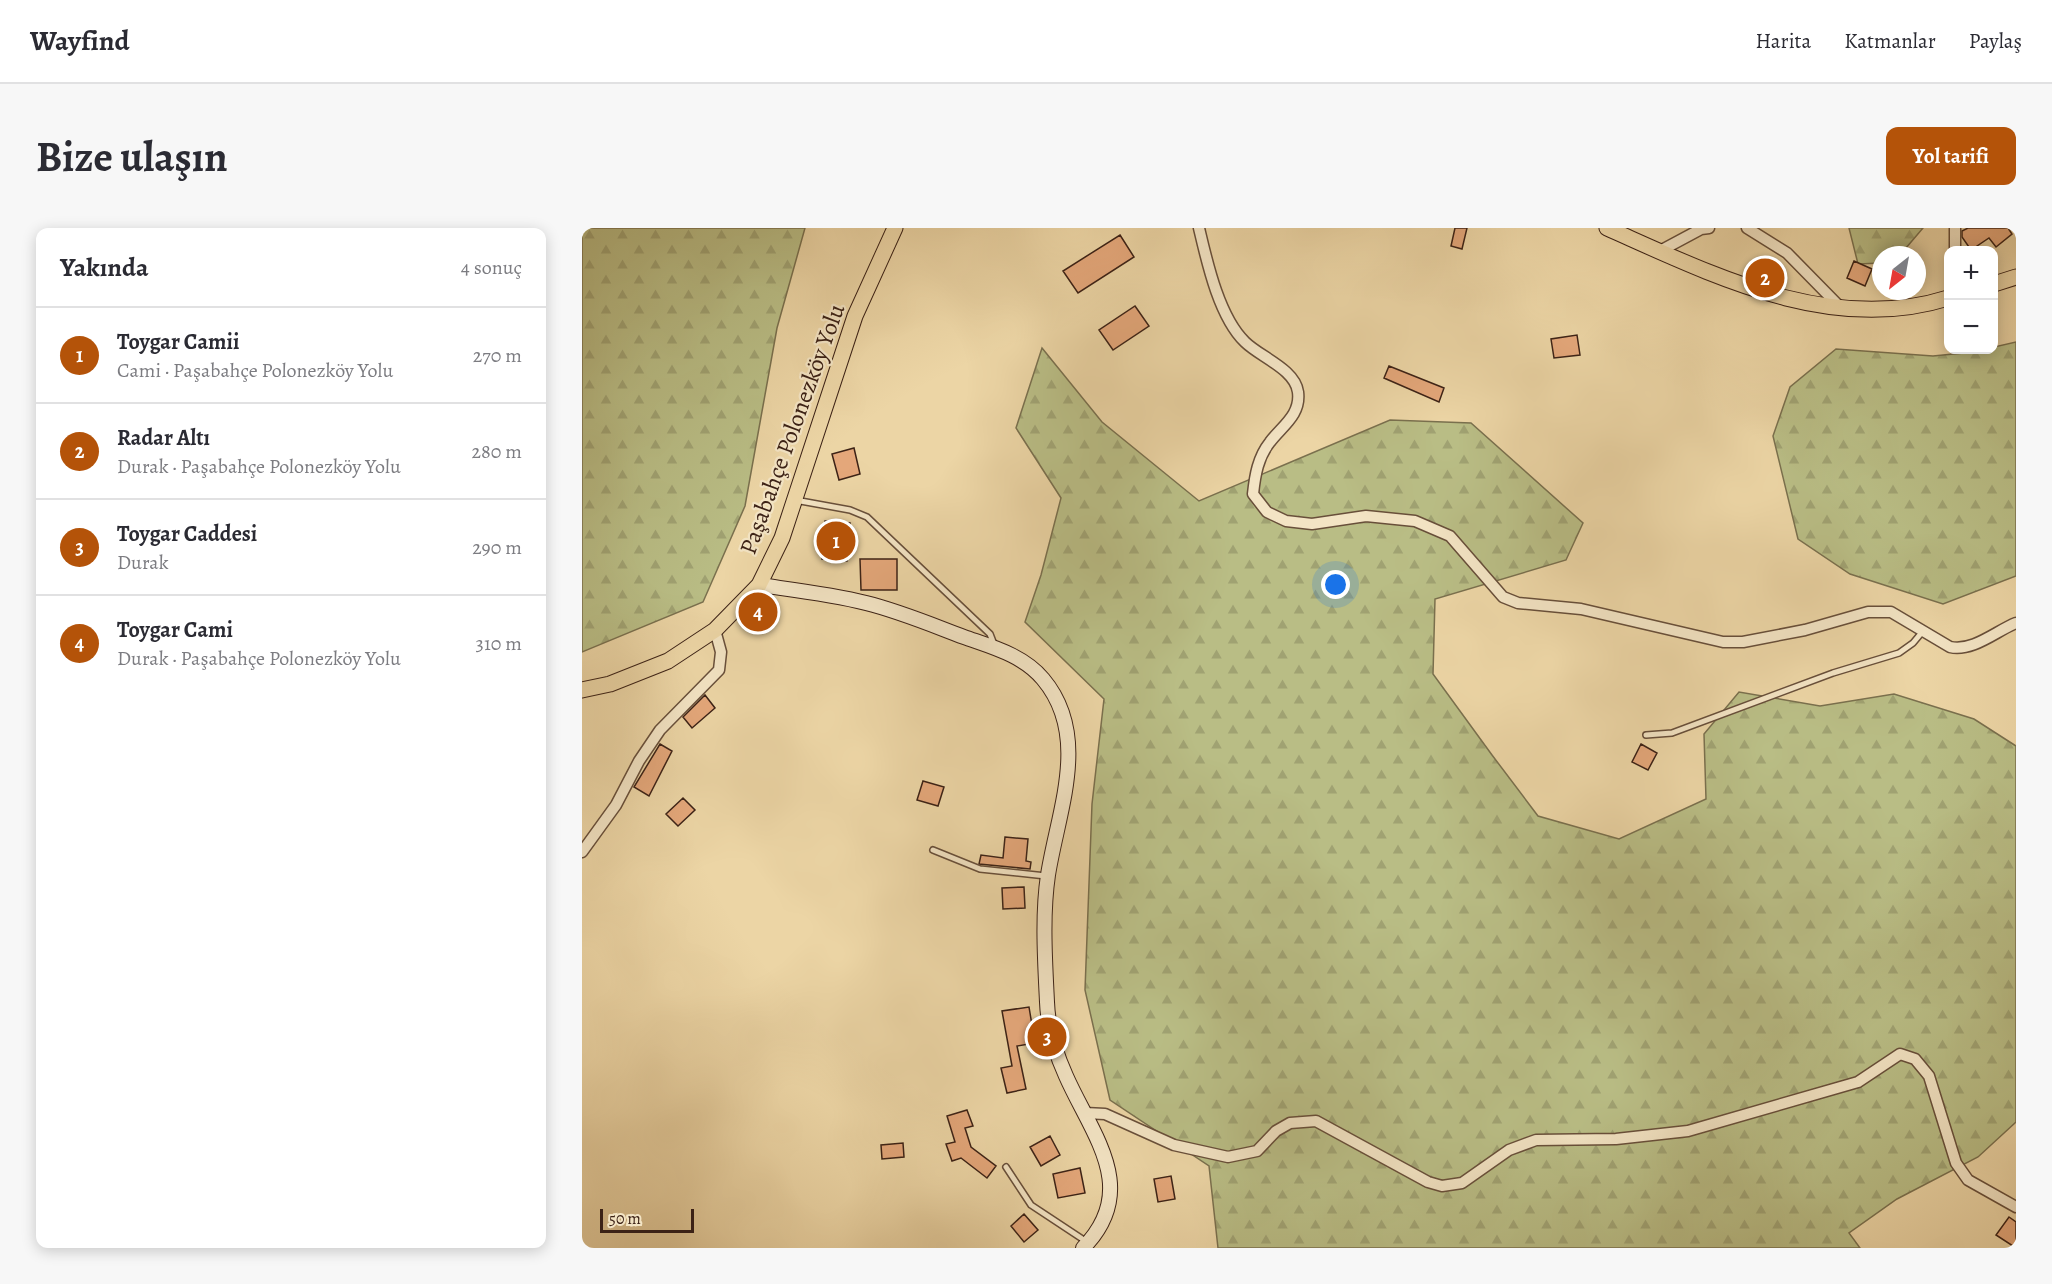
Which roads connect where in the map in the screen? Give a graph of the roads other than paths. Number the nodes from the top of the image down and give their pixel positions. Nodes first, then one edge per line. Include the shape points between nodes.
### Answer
1 (895, 228) edge
2 (1199, 228) edge
3 (1608, 228) edge
4 (1709, 228) edge
5 (1747, 228) edge
6 (1955, 228) edge
7 (1955, 246) edge
8 (1660, 251) junction
9 (2016, 277) edge
10 (1998, 283) edge
11 (1944, 299) edge
12 (1842, 309) junction
13 (794, 500) junction
14 (759, 585) junction
15 (2016, 623) edge
16 (715, 630) junction
17 (1923, 631) junction
18 (995, 648) junction
19 (582, 690) edge
20 (1646, 735) dead end
21 (933, 850) dead end
22 (582, 852) edge
23 (1048, 876) junction
24 (1085, 1113) junction
25 (1006, 1167) dead end
26 (2016, 1207) edge
27 (1086, 1245) edge

1 - 13 main road, Paşabahçe Polonezköy Yolu via 855,316
2 - 17 street via 1216,291 1231,321 1244,342 1289,376 1298,391 1294,416 1269,443 1256,468 1253,494 1267,512 1286,521 1312,524 1366,516 1415,521 1450,536 1503,597 1510,600 1581,609 1699,638 1743,642 1868,612 1890,612
3 - 8 main road
4 - 8 street
5 - 12 street via 1787,253
6 - 7 street
8 - 12 main road via 1759,290
9 - 10 main road
11 - 12 main road via 1900,308
13 - 14 main road, Paşabahçe Polonezköy Yolu via 782,538
13 - 18 lane via 867,517 990,634
14 - 16 main road, Paşabahçe Polonezköy Yolu
14 - 18 main road via 867,603
15 - 17 street via 1959,649
16 - 19 main road, Paşabahçe Polonezköy Yolu via 668,661 610,684
16 - 22 street via 721,652 719,670 649,745 616,805
17 - 20 lane via 1899,653 1833,673 1672,733
18 - 23 main road via 1024,661 1043,678 1066,727 1068,779
21 - 23 lane via 980,869
23 - 24 main road via 1047,1012 1058,1056
24 - 26 street via 1105,1114 1174,1145 1228,1157 1257,1151 1275,1131 1290,1123 1316,1121 1428,1182 1449,1186 1468,1180 1524,1143 1548,1138 1616,1139 1688,1131 1858,1082 1891,1058 1904,1054 1915,1059 1929,1076 1962,1174
24 - 27 main road via 1105,1154 1110,1184 1103,1222
25 - 27 lane via 1031,1205

